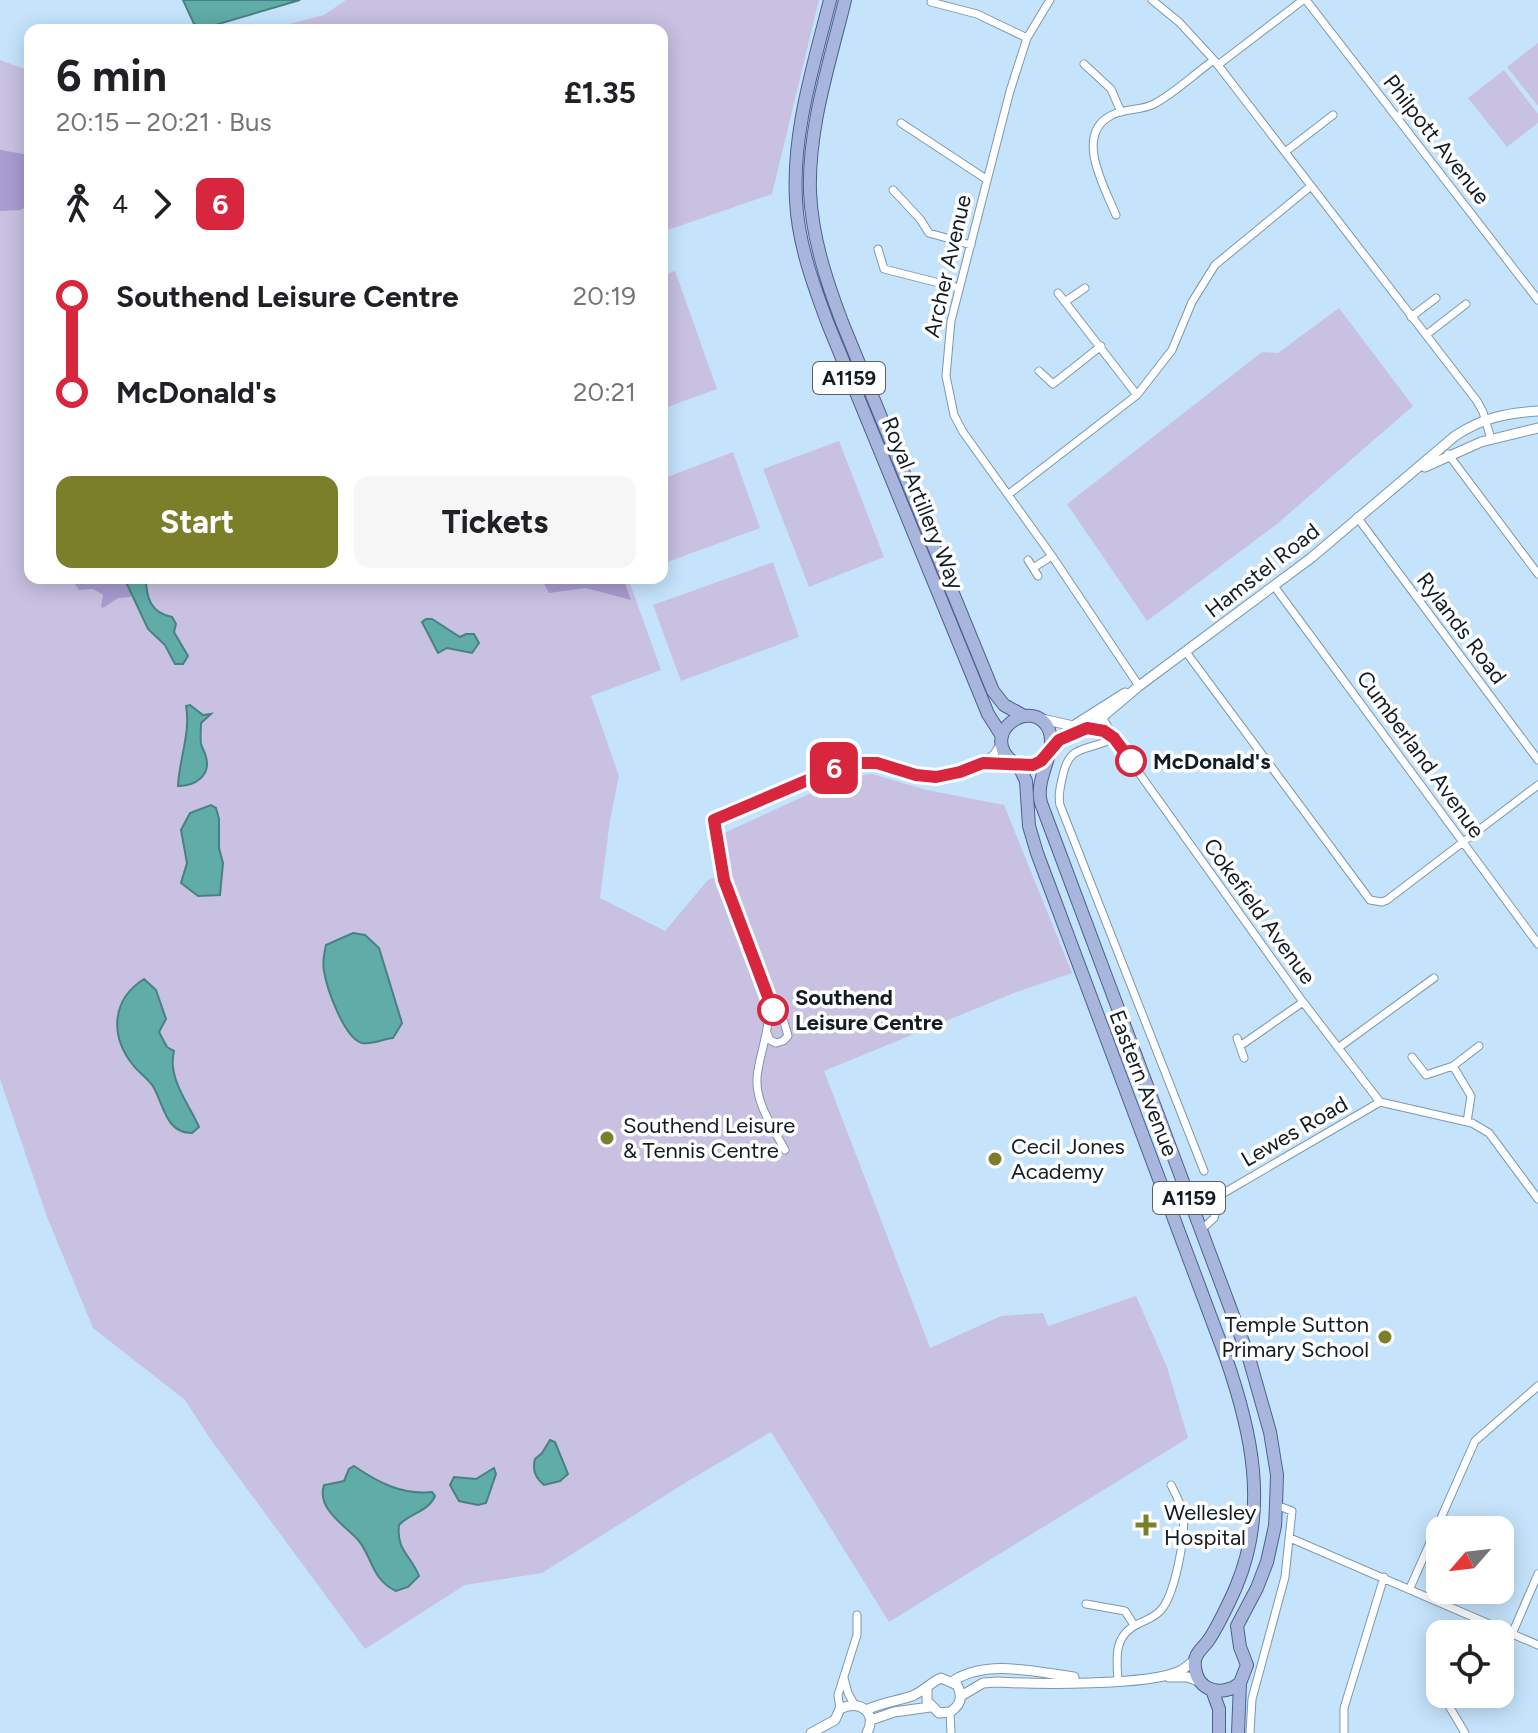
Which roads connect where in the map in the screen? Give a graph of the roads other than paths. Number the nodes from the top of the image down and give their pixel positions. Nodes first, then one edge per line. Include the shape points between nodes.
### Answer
1 (830, 0) edge
2 (845, 0) edge
3 (1050, 0) edge
4 (1152, 0) edge
5 (1304, 0) edge
6 (931, 2) dead end
7 (1027, 38) junction
8 (1216, 62) junction
9 (1084, 64) dead end
10 (1121, 112) junction
11 (1333, 115) dead end
12 (901, 123) dead end
13 (1285, 152) junction
14 (986, 179) junction
15 (1311, 186) junction
16 (893, 190) dead end
17 (1116, 215) dead end
18 (971, 245) junction
19 (878, 249) dead end
20 (959, 288) junction
21 (1085, 288) dead end
22 (1058, 293) dead end
23 (1436, 298) dead end
24 (1538, 300) edge
25 (1066, 301) junction
26 (1466, 304) dead end
27 (1411, 317) junction
28 (1426, 335) junction
29 (1101, 346) junction
30 (1039, 371) dead end
31 (1137, 395) junction
32 (1538, 411) edge
33 (1485, 419) junction
34 (1538, 428) edge
35 (1491, 439) junction
36 (1443, 445) junction
37 (1448, 454) junction
38 (1405, 479) junction
39 (1009, 494) junction
40 (1357, 517) junction
41 (1052, 556) junction
42 (1028, 560) dead end
43 (1033, 568) junction
44 (1538, 574) edge
45 (1038, 576) dead end
46 (1274, 586) junction
47 (1186, 652) junction
48 (1139, 686) junction
49 (1028, 716) junction
50 (1104, 716) junction
51 (1086, 724) junction
52 (1114, 738) junction
53 (1001, 740) junction
54 (1048, 753) junction
55 (1538, 760) edge
56 (983, 763) junction
57 (1016, 764) junction
58 (1538, 785) edge
59 (1464, 843) junction
60 (1538, 944) edge
61 (1434, 978) dead end
62 (768, 1002) junction
63 (1303, 1002) junction
64 (767, 1032) junction
65 (1479, 1046) dead end
66 (1338, 1048) junction
67 (1412, 1057) dead end
68 (1244, 1058) dead end
69 (1453, 1066) junction
70 (1380, 1102) junction
71 (1467, 1122) junction
72 (785, 1150) dead end
73 (1204, 1171) dead end
74 (1538, 1199) edge
75 (1201, 1230) junction
76 (1538, 1386) edge
77 (1171, 1485) dead end
78 (1276, 1505) junction
79 (1290, 1538) junction
80 (1538, 1574) edge
81 (1384, 1577) junction
82 (1410, 1588) junction
83 (1086, 1604) dead end
84 (857, 1615) dead end
85 (1481, 1620) edge
86 (1134, 1625) junction
87 (1514, 1629) edge
88 (1514, 1635) edge
89 (1207, 1642) junction
90 (1538, 1645) edge
91 (1240, 1647) junction
92 (1195, 1660) junction
93 (844, 1676) junction
94 (1155, 1677) junction
95 (953, 1681) junction
96 (1105, 1681) junction
97 (1118, 1681) junction
98 (1201, 1682) junction
99 (1240, 1683) junction
100 (927, 1689) junction
101 (1212, 1690) junction
102 (961, 1696) junction
103 (854, 1704) junction
104 (930, 1707) junction
105 (1450, 1708) edge
106 (840, 1709) junction
107 (950, 1712) junction
108 (869, 1715) junction
109 (835, 1720) junction
110 (838, 1732) edge
111 (811, 1733) edge
112 (867, 1733) edge
113 (951, 1733) edge
114 (1219, 1733) edge
115 (1238, 1733) edge
116 (1250, 1733) edge
117 (1344, 1733) edge
118 (1465, 1733) edge

1 - 53 main road, Royal Artillery Way / A1159 via 797,158 796,199 810,277
2 - 49 main road, Royal Artillery Way / A1159 via 812,156 812,213 821,263 993,691 1004,705
3 - 7 street, Archer Avenue
4 - 8 street
5 - 8 street
5 - 24 street, Philpott Avenue
6 - 7 street via 984,16
7 - 14 street, Archer Avenue
8 - 10 street via 1150,106
8 - 13 street
9 - 10 street via 1111,89
10 - 17 street via 1100,125 1092,144
11 - 13 street
12 - 14 street
13 - 15 street
14 - 18 street, Archer Avenue
15 - 27 street
15 - 31 street via 1215,265 1172,350
16 - 18 street via 929,233
18 - 20 street, Archer Avenue
19 - 20 street via 884,269
20 - 39 street, Archer Avenue via 946,352 948,395 963,432
21 - 25 street
22 - 25 street
23 - 27 street
25 - 29 street
26 - 28 street
27 - 28 street
28 - 33 street
29 - 30 street via 1053,384
29 - 31 street
31 - 39 street
32 - 33 street, Hamstel Road
33 - 35 street
33 - 36 street, Hamstel Road
34 - 35 street, Hamstel Road
35 - 37 street, Hamstel Road
36 - 37 street
36 - 38 street, Hamstel Road
37 - 38 street, Hamstel Road
37 - 44 street
38 - 40 street, Hamstel Road
39 - 41 street, Archer Avenue
40 - 46 street, Hamstel Road
40 - 55 street, Rylands Road
41 - 43 street
41 - 48 street, Archer Avenue
42 - 43 street
43 - 45 street
46 - 47 street, Hamstel Road
46 - 59 street, Cumberland Avenue
47 - 48 street, Hamstel Road
47 - 59 street via 1365,897 1377,903 1387,900
48 - 50 street, Hamstel Road
48 - 51 street, Hamstel Road
49 - 51 street
49 - 53 main road via 1010,722
49 - 54 main road via 1043,722 1049,732
50 - 51 street, Hamstel Road
50 - 52 street, Cokefield Avenue
51 - 52 street
51 - 54 street, Hamstel Road
52 - 63 street, Cokefield Avenue
52 - 73 street via 1067,758 1060,805
53 - 56 street
53 - 57 main road, Eastern Avenue via 1003,751
54 - 57 main road via 1033,765
54 - 75 main road, Eastern Avenue / A1159 via 1040,798
56 - 57 street
56 - 62 street via 936,777 877,763 848,763 714,820 724,880
57 - 89 main road, Eastern Avenue / A1159 via 1026,781 1037,853 1246,1420 1256,1486 1251,1539 1235,1589
58 - 59 street
59 - 60 street, Cumberland Avenue
61 - 66 street
62 - 64 street
62 - 64 street via 788,1036 776,1043
63 - 66 street, Cokefield Avenue
63 - 68 street via 1238,1042
64 - 72 street via 758,1090
65 - 69 street
66 - 70 street, Cokefield Avenue
67 - 69 street via 1425,1075
69 - 71 street via 1471,1096
70 - 71 street
70 - 75 street, Lewes Road via 1222,1194 1214,1218
71 - 74 street via 1489,1133
75 - 78 main road, Eastern Avenue / A1159 via 1264,1407 1277,1475
76 - 82 street via 1475,1441
77 - 86 street via 1183,1514 1183,1543 1166,1603
78 - 79 street, Eastern Avenue via 1292,1511
78 - 91 main road, Eastern Avenue / A1159 via 1267,1562 1237,1626
79 - 81 street
79 - 116 street, Eastern Avenue via 1285,1577 1250,1708
80 - 87 street
81 - 82 street
81 - 117 street via 1350,1683 1342,1716
82 - 85 street
83 - 86 street via 1125,1611
84 - 93 street via 857,1635
86 - 97 street via 1117,1648
88 - 90 street
89 - 91 main road via 1226,1639
89 - 92 main road, Eastern Avenue / A1159
91 - 99 main road, Eastern Avenue / A1159 via 1247,1665
92 - 94 street via 1178,1672
92 - 98 main road
93 - 103 street
93 - 106 street
94 - 97 street
94 - 98 street
95 - 96 street via 983,1668
95 - 100 street via 935,1680
95 - 102 street
96 - 97 street
96 - 102 street via 983,1683
98 - 101 main road
99 - 101 main road via 1230,1690
99 - 115 main road, Eastern Avenue / A1159
100 - 104 street
100 - 108 street
101 - 114 main road
102 - 107 street
103 - 106 street
103 - 108 street
104 - 107 street
104 - 108 street
105 - 118 street
106 - 109 street
107 - 113 street
108 - 112 street
109 - 110 street
109 - 111 street

